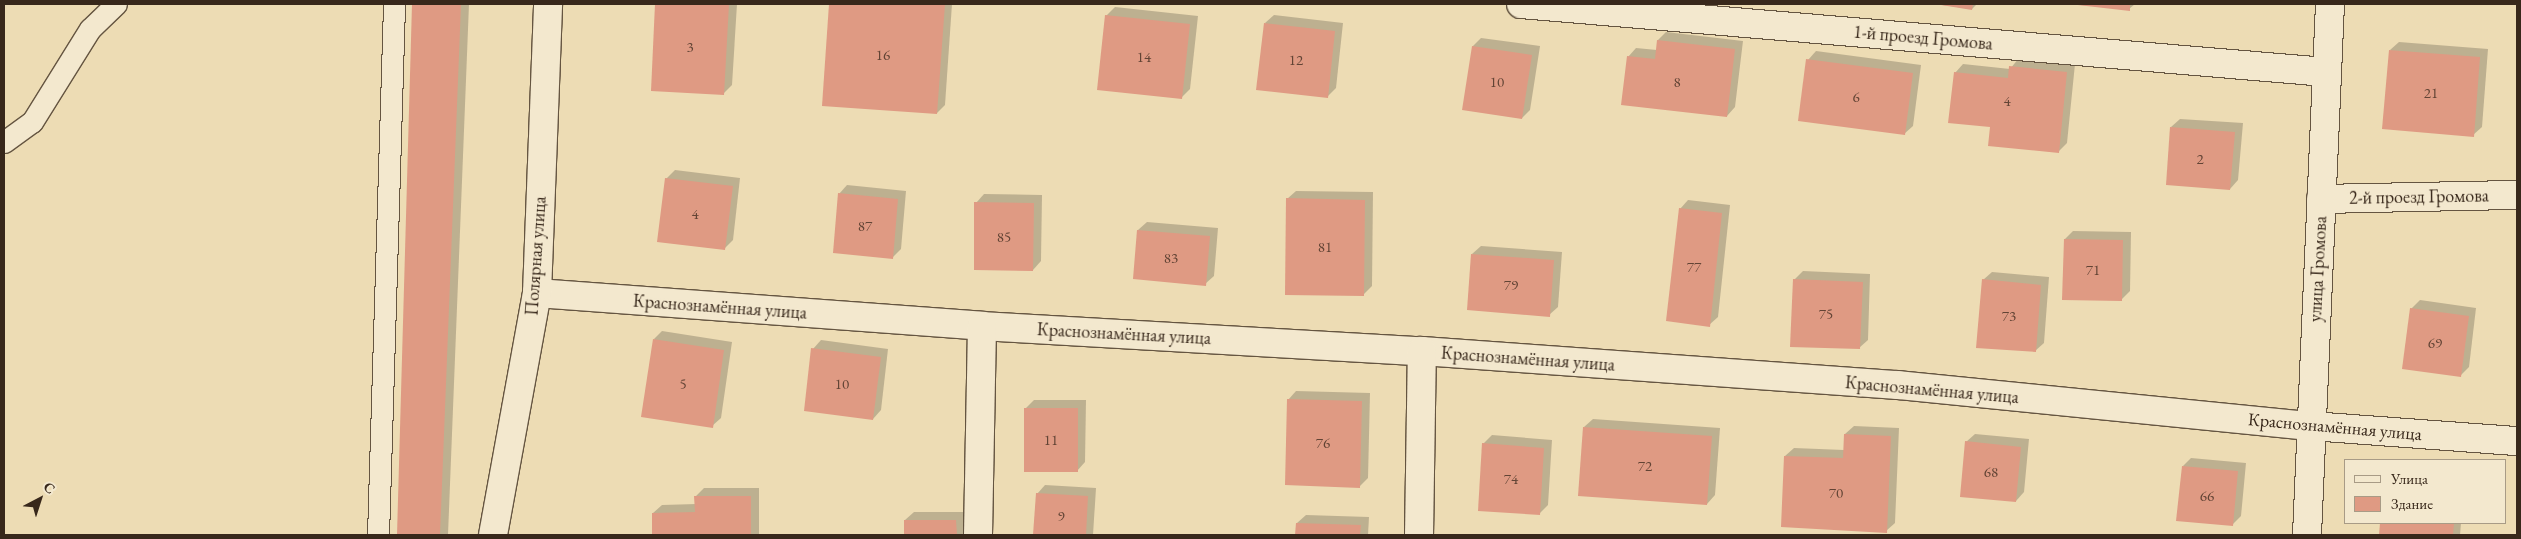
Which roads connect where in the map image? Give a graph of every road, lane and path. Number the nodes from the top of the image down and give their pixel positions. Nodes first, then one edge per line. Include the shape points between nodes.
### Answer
1 (116, 4) edge
2 (394, 4) edge
3 (548, 4) edge
4 (1521, 4) edge
5 (2330, 4) edge
6 (2326, 72) junction
7 (4, 142) edge
8 (2517, 195) edge
9 (2321, 198) junction
10 (538, 294) junction
11 (982, 326) junction
12 (1422, 351) junction
13 (2311, 426) junction
14 (2517, 441) edge
15 (378, 535) edge
16 (493, 535) edge
17 (978, 535) edge
18 (1419, 535) edge
19 (2307, 535) edge

1 - 7 lane via 90,28 32,122
2 - 15 lane
3 - 10 street, Полярная улица
4 - 6 street, 1-й проезд Громова
5 - 6 street, улица Громова
6 - 9 street, улица Громова
8 - 9 street, 2-й проезд Громова
9 - 13 street, улица Громова
10 - 11 street, Краснознамённая улица
10 - 16 street, Полярная улица
11 - 12 street, Краснознамённая улица
11 - 17 street
12 - 13 street, Краснознамённая улица via 1898,385
12 - 18 street
13 - 14 street, Краснознамённая улица
13 - 19 street, улица Громова

